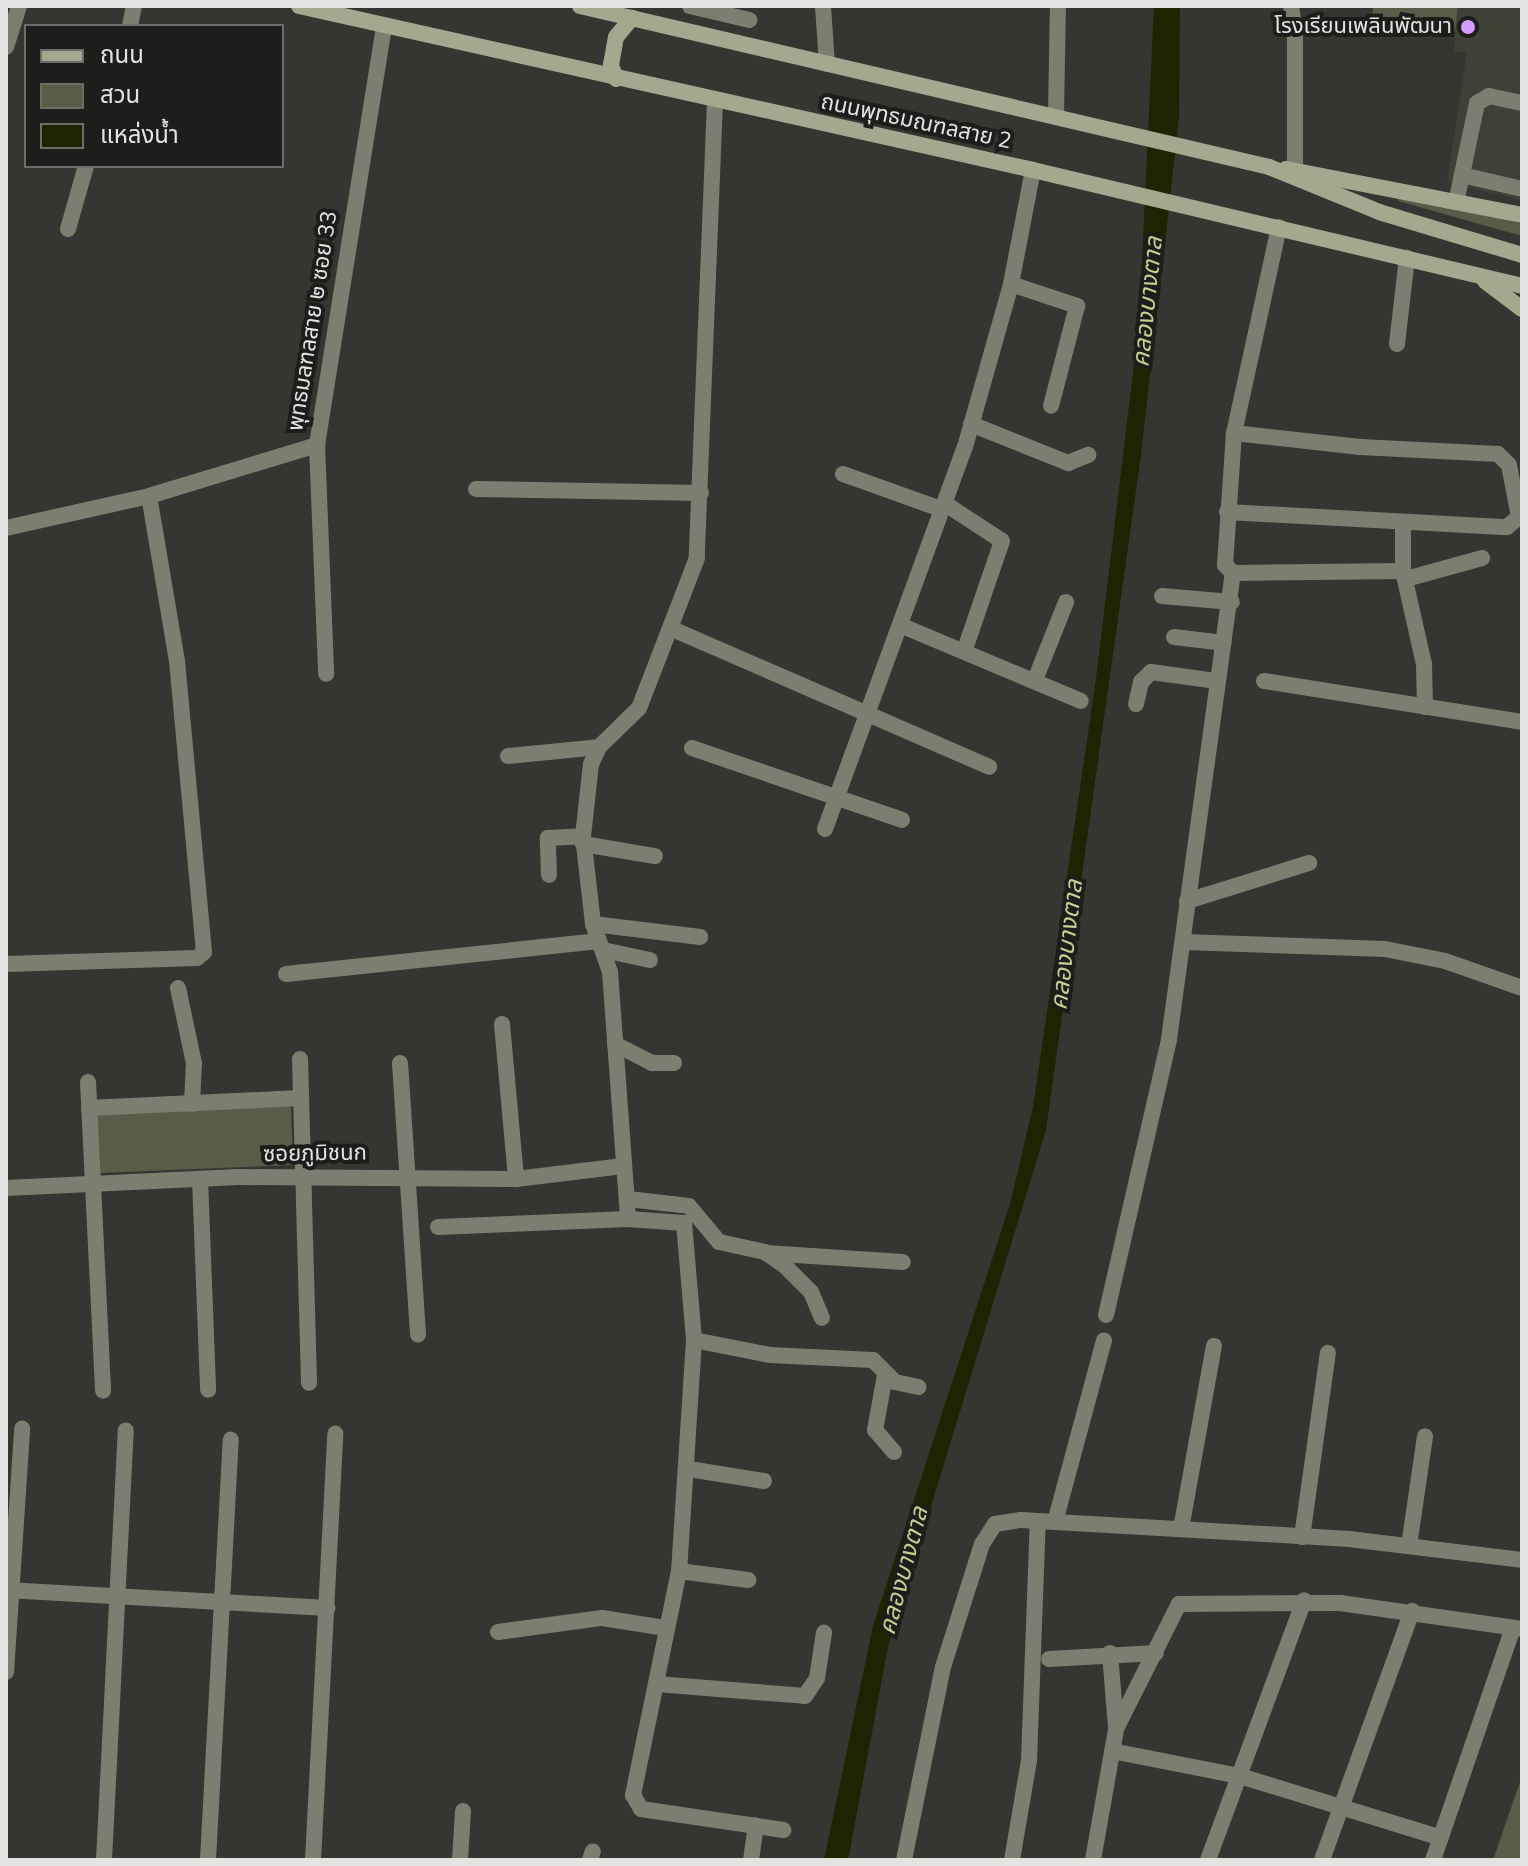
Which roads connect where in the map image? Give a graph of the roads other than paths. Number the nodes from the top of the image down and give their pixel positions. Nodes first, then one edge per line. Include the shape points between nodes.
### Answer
1 (19, 6) edge
2 (299, 6) edge
3 (580, 6) edge
4 (690, 6) edge
5 (823, 6) edge
6 (1058, 6) edge
7 (1291, 6) edge
8 (726, 10) edge
9 (632, 18) junction
10 (749, 20) dead end
11 (384, 27) junction
12 (6, 47) edge
13 (827, 64) junction
14 (616, 79) junction
15 (715, 101) junction
16 (1522, 103) edge
17 (1056, 116) junction
18 (1269, 167) junction
19 (85, 168) edge
20 (1033, 170) junction
21 (1295, 171) junction
22 (1462, 175) junction
23 (1522, 189) edge
24 (1457, 198) junction
25 (1522, 215) edge
26 (1279, 227) junction
27 (68, 229) dead end
28 (1522, 255) edge
29 (1407, 258) junction
30 (1475, 274) junction
31 (1011, 284) junction
32 (1522, 286) edge
33 (1522, 309) edge
34 (1397, 344) dead end
35 (1051, 406) dead end
36 (971, 424) junction
37 (1234, 433) junction
38 (317, 445) junction
39 (1088, 455) dead end
40 (843, 474) dead end
41 (476, 489) dead end
42 (701, 493) junction
43 (149, 496) junction
44 (943, 506) junction
45 (1227, 512) junction
46 (1403, 522) junction
47 (6, 528) edge
48 (1482, 558) dead end
49 (1233, 573) junction
50 (1404, 575) junction
51 (1162, 596) dead end
52 (1066, 602) dead end
53 (1232, 602) junction
54 (900, 625) junction
55 (670, 628) junction
56 (1174, 637) dead end
57 (1224, 643) junction
58 (965, 649) junction
59 (326, 674) dead end
60 (1035, 680) junction
61 (1217, 681) junction
62 (1264, 681) dead end
63 (1081, 701) dead end
64 (1136, 704) dead end
65 (1425, 707) junction
66 (864, 711) junction
67 (1522, 722) edge
68 (599, 747) junction
69 (692, 748) dead end
70 (508, 756) dead end
71 (989, 767) dead end
72 (835, 797) junction
73 (902, 820) dead end
74 (825, 829) dead end
75 (583, 840) junction
76 (655, 856) dead end
77 (1309, 863) dead end
78 (549, 875) dead end
79 (1187, 901) junction
80 (593, 924) junction
81 (700, 937) dead end
82 (1183, 942) junction
83 (601, 946) junction
84 (650, 960) dead end
85 (6, 964) edge
86 (286, 974) dead end
87 (178, 988) dead end
88 (1522, 988) edge
89 (502, 1024) dead end
90 (615, 1044) junction
91 (300, 1059) dead end
92 (400, 1063) dead end
93 (674, 1063) dead end
94 (88, 1082) dead end
95 (299, 1098) junction
96 (192, 1104) junction
97 (89, 1108) junction
98 (623, 1166) junction
99 (407, 1175) junction
100 (301, 1176) junction
101 (200, 1179) junction
102 (516, 1179) junction
103 (94, 1184) junction
104 (6, 1188) edge
105 (628, 1199) junction
106 (628, 1219) junction
107 (438, 1227) dead end
108 (765, 1252) junction
109 (903, 1262) dead end
110 (1106, 1315) dead end
111 (822, 1318) dead end
112 (418, 1334) dead end
113 (694, 1340) junction
114 (1104, 1340) dead end
115 (1214, 1346) dead end
116 (1328, 1353) dead end
117 (885, 1375) junction
118 (309, 1383) dead end
119 (918, 1387) dead end
120 (208, 1390) dead end
121 (103, 1391) dead end
122 (22, 1429) dead end
123 (126, 1431) dead end
124 (335, 1434) dead end
125 (1425, 1436) dead end
126 (231, 1440) dead end
127 (894, 1452) dead end
128 (689, 1469) junction
129 (764, 1481) dead end
130 (1046, 1521) junction
131 (1181, 1529) junction
132 (1302, 1537) junction
133 (1409, 1546) junction
134 (1522, 1559) edge
135 (679, 1571) junction
136 (748, 1580) dead end
137 (9, 1590) edge
138 (116, 1596) junction
139 (1304, 1600) junction
140 (223, 1602) junction
141 (327, 1608) junction
142 (1412, 1611) junction
143 (666, 1628) junction
144 (1518, 1629) edge
145 (498, 1632) dead end
146 (824, 1633) dead end
147 (1110, 1653) junction
148 (1156, 1653) junction
149 (1049, 1659) dead end
150 (6, 1672) edge
151 (657, 1684) junction
152 (1116, 1729) junction
153 (1112, 1751) junction
154 (1240, 1776) junction
155 (1343, 1808) junction
156 (463, 1811) dead end
157 (756, 1825) junction
158 (783, 1830) dead end
159 (1441, 1838) junction
160 (104, 1860) edge
161 (208, 1860) edge
162 (313, 1860) edge
163 (460, 1860) edge
164 (751, 1860) edge
165 (904, 1860) edge
166 (1012, 1860) edge
167 (1093, 1860) edge
168 (1208, 1860) edge
169 (1322, 1860) edge
170 (1433, 1860) edge

1 - 12 street
2 - 11 main road, ถนนพุทธมณฑลสาย 2
3 - 9 main road, ถนนพุทธมณฑลสาย 2
4 - 8 street
5 - 13 street
6 - 17 street
7 - 21 street
8 - 10 street
9 - 13 main road, ถนนพุทธมณฑลสาย 2
9 - 14 main road via 616,37 611,65
11 - 14 main road, ถนนพุทธมณฑลสาย 2
11 - 38 street, พุทธมลฑลสาย ๒ ซอย 33
13 - 17 main road, ถนนพุทธมณฑลสาย 2
14 - 15 main road, ถนนพุทธมณฑลสาย 2
15 - 20 main road, ถนนพุทธมณฑลสาย 2
15 - 42 street
16 - 22 street via 1489,96 1477,103
17 - 18 main road, ถนนพุทธมณฑลสาย 2
18 - 21 main road
18 - 28 main road, ถนนพุทธมณฑลสาย 2 via 1366,207
19 - 27 street
20 - 26 main road, ถนนพุทธมณฑลสาย 2
20 - 31 street
21 - 24 main road
22 - 23 street
22 - 24 street
24 - 25 main road
26 - 29 main road, ถนนพุทธมณฑลสาย 2
26 - 37 street
29 - 30 main road, ถนนพุทธมณฑลสาย 2
29 - 34 street
30 - 32 main road, ถนนพุทธมณฑลสาย 2
30 - 33 main road
31 - 35 street via 1077,306
31 - 36 street
36 - 39 street via 1068,463
36 - 44 street
37 - 45 street
37 - 46 street via 1505,457 1519,517 1514,524
38 - 43 street, พุทธมลฑลสาย ๒ ซอย 33
38 - 59 street
40 - 44 street
41 - 42 street
42 - 55 street via 697,558
43 - 47 street, พุทธมลฑลสาย ๒ ซอย 33
43 - 85 street via 177,661 204,952 197,958
44 - 54 street
44 - 58 street via 1002,541
45 - 46 street
45 - 49 street via 1225,565
46 - 50 street
48 - 50 street
49 - 50 street
49 - 53 street
50 - 65 street via 1424,664
51 - 53 street
52 - 60 street
53 - 57 street
54 - 58 street
54 - 66 street
55 - 66 street
55 - 68 street via 639,708
56 - 57 street
57 - 61 street
58 - 60 street
60 - 63 street
61 - 64 street via 1151,672 1141,682
61 - 79 street
62 - 65 street
65 - 67 street
66 - 71 street
66 - 72 street
68 - 70 street
68 - 75 street via 588,776
69 - 72 street
72 - 73 street
72 - 74 street
75 - 76 street
75 - 78 street via 548,838
75 - 80 street
77 - 79 street
79 - 82 street
80 - 81 street
80 - 83 street
82 - 88 street via 1385,949 1445,961
82 - 110 street via 1159,1089
83 - 84 street
83 - 86 street
83 - 90 street via 610,972
87 - 96 street via 194,1063
89 - 102 street
90 - 93 street via 652,1063
90 - 98 street
91 - 95 street
92 - 99 street
94 - 97 street
95 - 96 street
95 - 100 street
96 - 97 street
97 - 103 street
98 - 102 street, ซอยภูมิชนก
98 - 105 street
99 - 100 street, ซอยภูมิชนก
99 - 102 street, ซอยภูมิชนก
99 - 112 street
100 - 101 street, ซอยภูมิชนก
100 - 118 street
101 - 103 street, ซอยภูมิชนก
101 - 120 street
103 - 104 street, ซอยภูมิชนก
103 - 121 street
105 - 106 street
105 - 108 street via 689,1206 719,1242
106 - 107 street
106 - 113 street via 684,1223
108 - 109 street
108 - 111 street via 801,1281
113 - 117 street via 770,1355 873,1360
113 - 128 street
114 - 130 street
115 - 131 street
116 - 132 street
117 - 119 street
117 - 127 street via 875,1430
122 - 137 street
123 - 138 street
124 - 141 street
125 - 133 street
126 - 140 street
128 - 129 street
128 - 135 street
130 - 131 street
130 - 165 street via 995,1524 982,1544 943,1667
130 - 166 street via 1029,1761
131 - 132 street
132 - 133 street
133 - 134 street
135 - 136 street
135 - 143 street
137 - 138 street
137 - 150 street
138 - 140 street
138 - 160 street
139 - 142 street
139 - 148 street via 1186,1601 1174,1608
139 - 154 street
140 - 141 street
140 - 161 street
141 - 162 street
142 - 144 street
142 - 155 street
143 - 145 street via 602,1618
143 - 151 street
144 - 159 street
146 - 151 street via 817,1678 805,1696
147 - 148 street
147 - 149 street
147 - 152 street
148 - 152 street
151 - 157 street via 633,1795 638,1808
152 - 153 street
153 - 154 street
153 - 167 street
154 - 155 street
154 - 168 street
155 - 159 street
155 - 169 street
156 - 163 street
157 - 158 street
157 - 164 street
159 - 170 street

